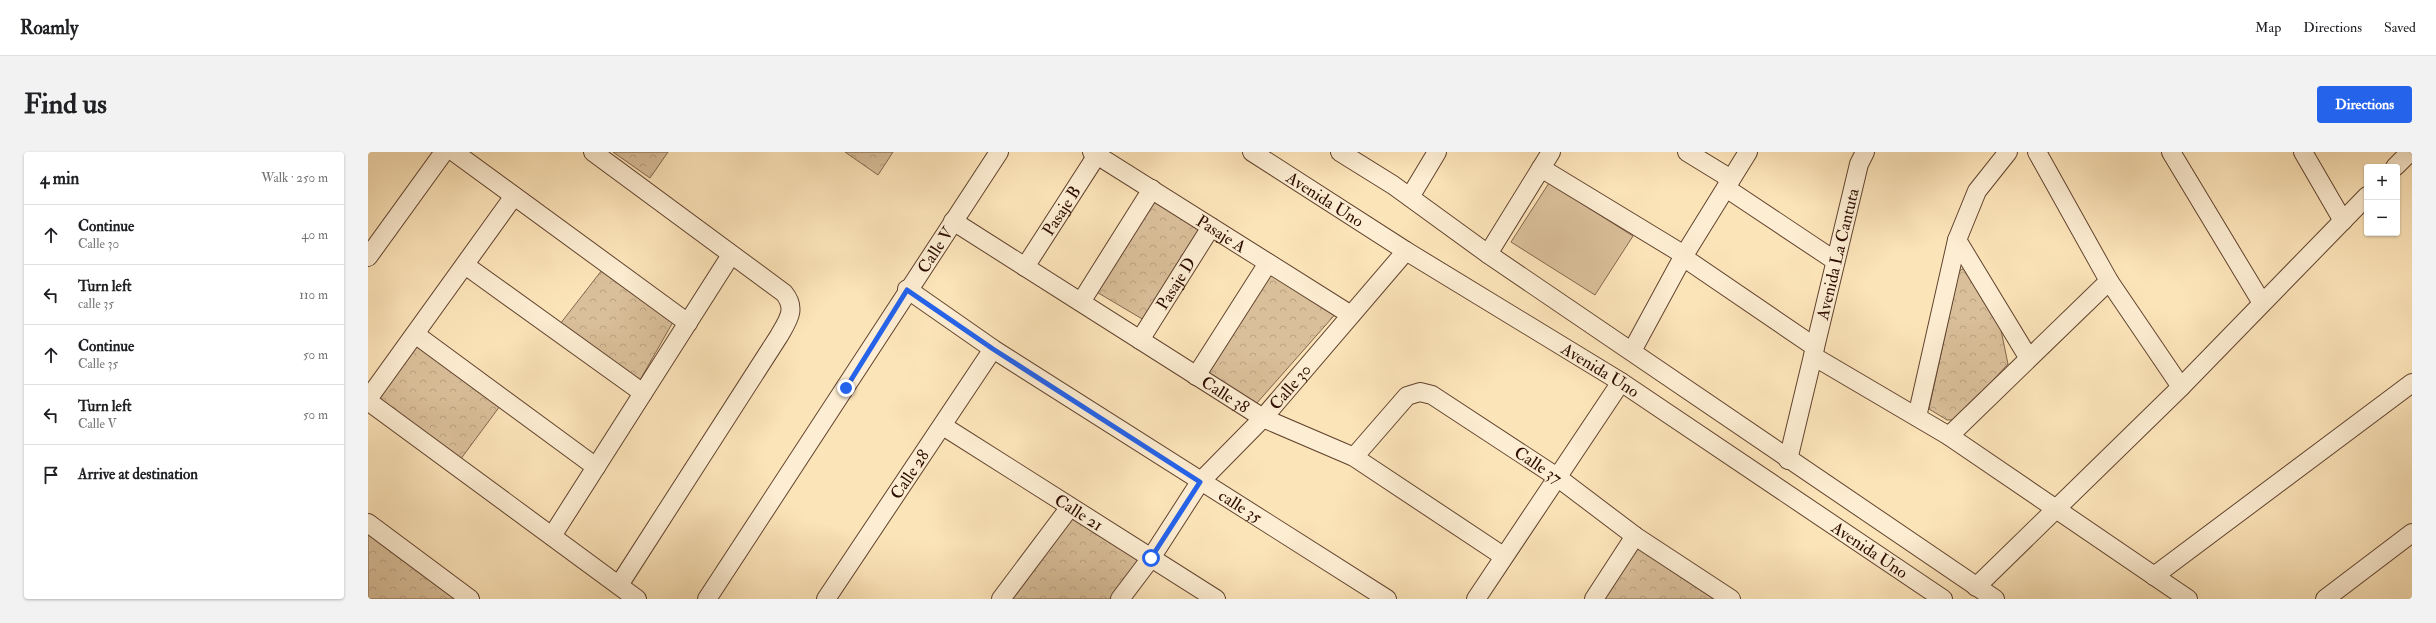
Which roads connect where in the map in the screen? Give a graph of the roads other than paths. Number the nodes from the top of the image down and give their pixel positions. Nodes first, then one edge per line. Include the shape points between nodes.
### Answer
1 (444, 152) edge
2 (454, 152) edge
3 (593, 152) edge
4 (999, 152) edge
5 (1252, 152) edge
6 (1340, 152) edge
7 (1437, 152) edge
8 (1551, 152) edge
9 (1687, 152) edge
10 (1748, 152) edge
11 (1865, 152) edge
12 (2008, 152) edge
13 (2037, 152) edge
14 (2171, 152) edge
15 (2303, 152) edge
16 (2410, 152) edge
17 (1094, 154) edge
18 (2398, 164) edge
19 (1541, 168) junction
20 (1728, 183) junction
21 (1152, 189) junction
22 (514, 196) junction
23 (1410, 197) junction
24 (2364, 199) edge
25 (2343, 220) junction
26 (953, 222) junction
27 (1212, 227) junction
28 (1957, 240) junction
29 (1406, 251) junction
30 (1488, 254) junction
31 (1679, 254) junction
32 (731, 255) junction
33 (368, 257) edge
34 (1834, 260) junction
35 (1268, 263) junction
36 (464, 265) junction
37 (1025, 267) junction
38 (2109, 281) junction
39 (907, 290) junction
40 (1080, 302) junction
41 (2262, 303) junction
42 (1351, 315) junction
43 (688, 323) junction
44 (415, 334) junction
45 (1140, 340) junction
46 (993, 349) junction
47 (1632, 351) junction
48 (1814, 351) junction
49 (2028, 357) junction
50 (1196, 376) junction
51 (1621, 382) junction
52 (2412, 383) edge
53 (2181, 386) junction
54 (643, 393) junction
55 (368, 400) edge
56 (1263, 418) junction
57 (1917, 418) junction
58 (943, 426) junction
59 (1949, 436) junction
60 (1354, 457) junction
61 (1788, 460) junction
62 (596, 466) junction
63 (1557, 477) junction
64 (1200, 482) junction
65 (1070, 507) junction
66 (2056, 509) junction
67 (368, 523) edge
68 (2412, 533) edge
69 (552, 536) junction
70 (1635, 536) junction
71 (1503, 556) junction
72 (1151, 558) junction
73 (2154, 576) junction
74 (618, 585) junction
75 (1976, 587) junction
76 (470, 599) edge
77 (637, 599) edge
78 (707, 599) edge
79 (826, 599) edge
80 (1001, 599) edge
81 (1120, 599) edge
82 (1216, 599) edge
83 (1387, 599) edge
84 (1476, 599) edge
85 (1594, 599) edge
86 (1731, 599) edge
87 (1943, 599) edge
88 (1995, 599) edge
89 (2188, 599) edge
90 (2325, 599) edge

1 - 33 street
2 - 22 street
3 - 32 street
4 - 26 street, Calle V
5 - 29 street, Avenida Uno
6 - 23 street, Avenida Uno
7 - 23 street
8 - 19 street
9 - 20 street
10 - 20 street
11 - 34 street, Avenida La Cantuta via 1859,164
12 - 28 street via 1978,190
13 - 38 street
14 - 41 street
15 - 25 street
16 - 18 street
17 - 21 street, Pasaje A
17 - 37 street, Pasaje B
19 - 30 street
19 - 31 street
20 - 31 street
20 - 34 street
21 - 27 street, Pasaje A
21 - 40 street
22 - 36 street
22 - 43 street
23 - 30 street, Avenida Uno
24 - 25 street
25 - 41 street
26 - 37 street, Calle 38
26 - 39 street, Calle V
27 - 35 street, Pasaje A
27 - 45 street, Pasaje D
28 - 49 street
28 - 57 street
29 - 42 street, Calle 30
29 - 51 street, Avenida Uno
30 - 47 street, Avenida Uno
31 - 47 street
31 - 48 street
32 - 43 street
32 - 74 street via 784,294 792,306 791,314
34 - 48 street, Avenida La Cantuta
35 - 42 street, Pasaje A
35 - 50 street
36 - 44 street
36 - 54 street
37 - 40 street, Calle 38
38 - 49 street
38 - 53 street
39 - 46 street
39 - 78 street, Calle V via 846,388
40 - 45 street, Calle 38
41 - 53 street
42 - 56 street, Calle 30
43 - 54 street
44 - 55 street
44 - 62 street
45 - 50 street, Calle 38
46 - 58 street, Calle 28
46 - 64 street, calle 35
47 - 61 street, Avenida Uno
48 - 57 street
48 - 61 street, Avenida La Cantuta
49 - 59 street
50 - 56 street, Calle 38
51 - 63 street
51 - 87 street, Avenida Uno
52 - 73 street
53 - 66 street
54 - 62 street
55 - 69 street
56 - 60 street, Calle 38
56 - 64 street, Calle 30
57 - 59 street
58 - 65 street, Calle 21
58 - 79 street, Calle 28
59 - 66 street
60 - 63 street, Calle 37 via 1407,396 1420,392 1432,395
60 - 71 street, Calle 38
61 - 75 street, Avenida Uno
62 - 69 street
63 - 70 street, Calle 37
63 - 71 street
64 - 72 street, Calle 30
64 - 83 street, calle 35
65 - 72 street, Calle 21
65 - 80 street
66 - 73 street
66 - 75 street
67 - 76 street
68 - 90 street
69 - 74 street
70 - 85 street
70 - 86 street, Calle 37
71 - 84 street
72 - 81 street, Calle 30
72 - 82 street, Calle 21
73 - 89 street
74 - 77 street
75 - 88 street, Avenida Uno

